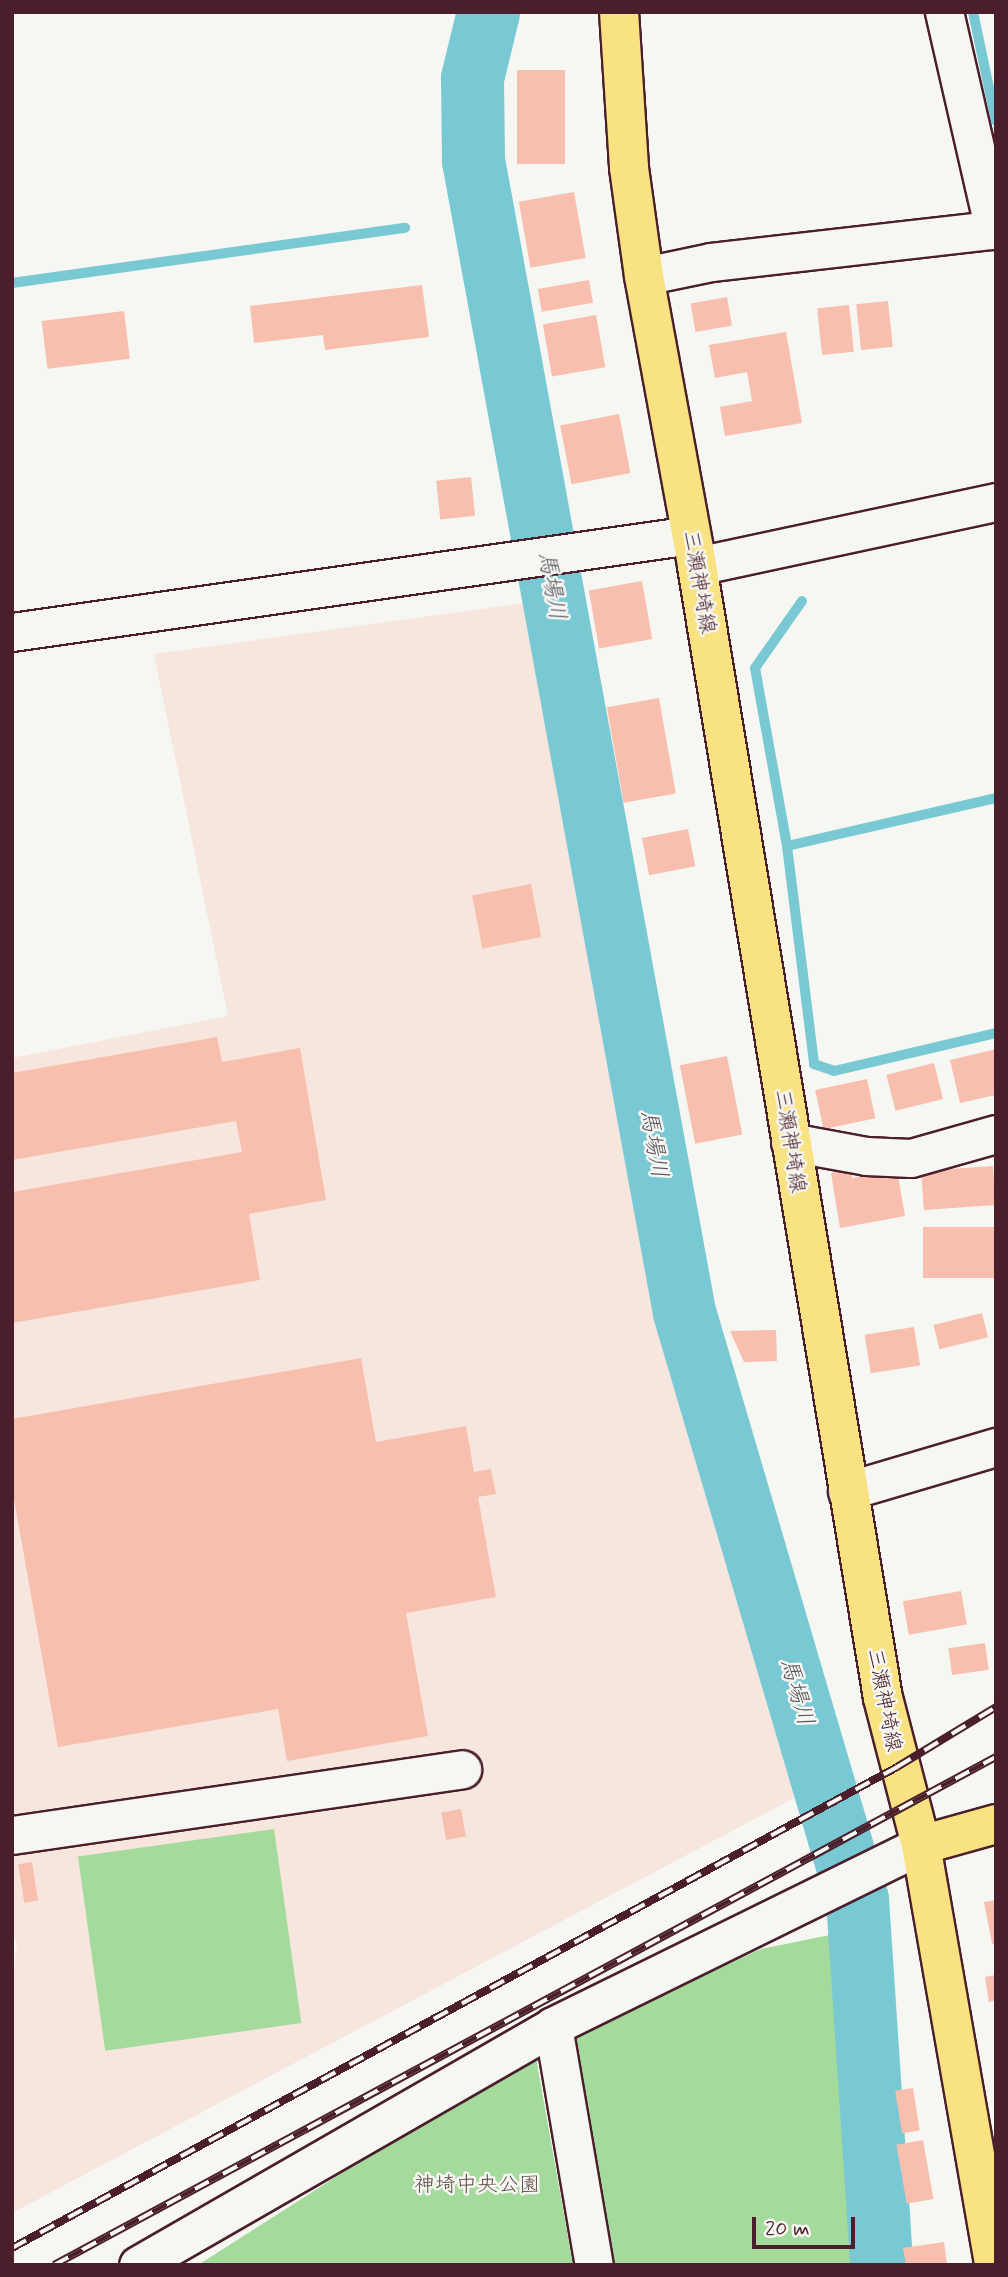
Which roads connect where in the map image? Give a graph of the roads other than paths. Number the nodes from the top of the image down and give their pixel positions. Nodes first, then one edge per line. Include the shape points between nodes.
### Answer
1 (620, 12) edge
2 (944, 12) edge
3 (995, 233) edge
4 (643, 276) junction
5 (996, 502) edge
6 (694, 550) junction
7 (12, 632) edge
8 (996, 1134) edge
9 (790, 1142) junction
10 (996, 1447) edge
11 (847, 1491) junction
12 (462, 1769) dead end
13 (996, 1824) edge
14 (12, 1835) edge
15 (921, 1845) junction
16 (553, 2026) junction
17 (138, 2265) edge
18 (594, 2265) edge
19 (994, 2265) edge

1 - 4 main road, 三瀬神埼線 via 629,168
2 - 3 street
3 - 4 street via 711,262
4 - 6 main road, 三瀬神埼線
5 - 6 street
6 - 7 street via 581,552
6 - 9 main road, 三瀬神埼線
8 - 9 street via 911,1157 866,1156
9 - 11 main road, 三瀬神埼線
10 - 11 street
11 - 15 main road, 三瀬神埼線 via 883,1698
12 - 14 street
13 - 15 main road
15 - 16 street
15 - 19 main road, 三瀬神埼線
16 - 17 street
16 - 18 street

